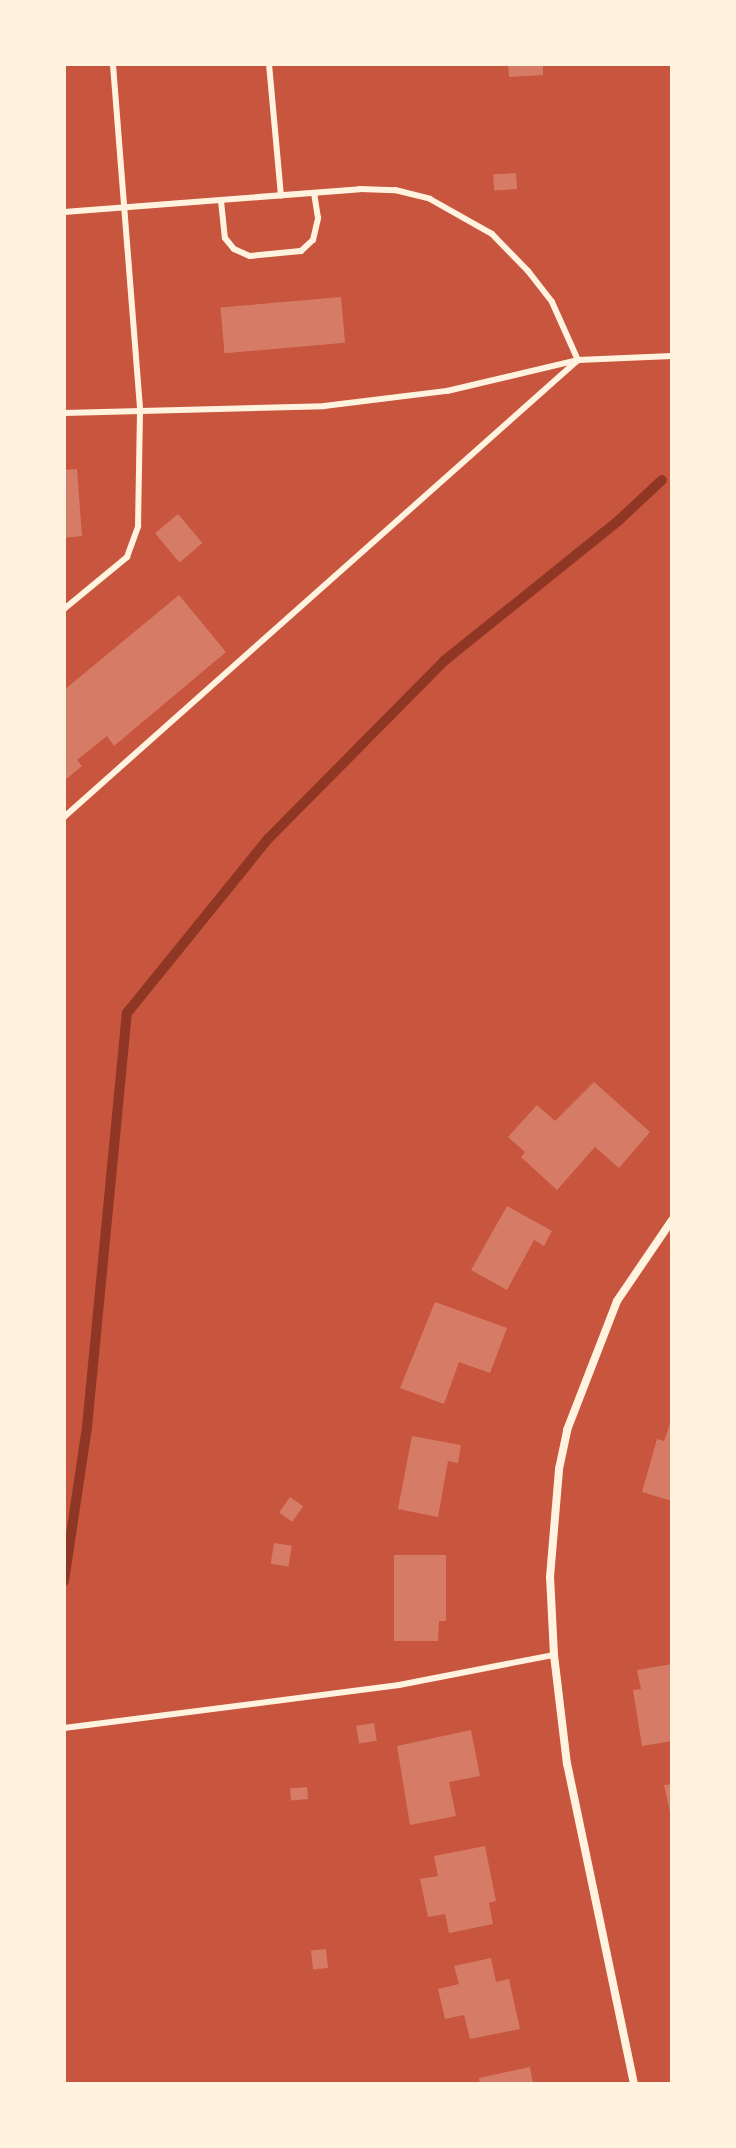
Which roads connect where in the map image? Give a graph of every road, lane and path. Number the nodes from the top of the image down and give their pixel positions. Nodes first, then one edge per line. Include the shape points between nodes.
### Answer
1 (113, 64) edge
2 (269, 64) edge
3 (314, 193) junction
4 (281, 195) junction
5 (221, 201) junction
6 (126, 209) junction
7 (64, 212) edge
8 (672, 356) edge
9 (578, 360) junction
10 (140, 408) junction
11 (64, 413) edge
12 (64, 609) edge
13 (64, 817) edge
14 (672, 1220) edge
15 (554, 1655) junction
16 (64, 1728) edge
17 (634, 2084) edge

1 - 6 lane
2 - 4 lane
3 - 4 lane
3 - 5 lane via 318,218 313,240 301,251 250,256 225,238
3 - 9 lane via 395,190 458,212 492,234 528,271 552,302
4 - 5 lane
5 - 6 lane
6 - 7 lane
6 - 10 lane
8 - 9 lane
9 - 10 lane via 447,391 324,406
9 - 13 lane
10 - 11 lane
10 - 12 lane via 138,526 133,545 127,557
14 - 15 street via 617,1301 567,1430 553,1522
15 - 16 lane via 399,1685
15 - 17 street via 567,1764

